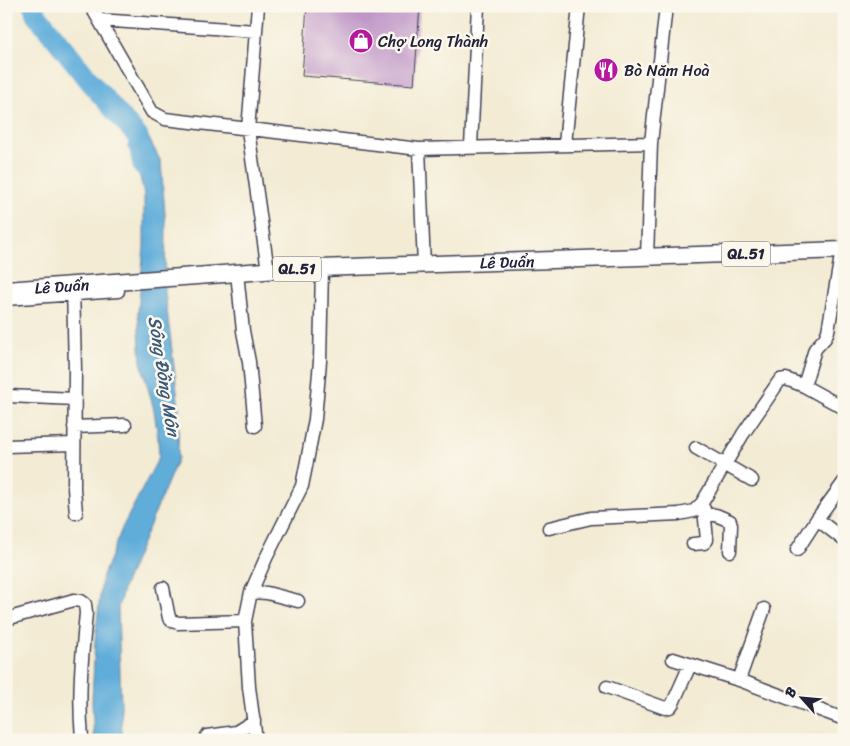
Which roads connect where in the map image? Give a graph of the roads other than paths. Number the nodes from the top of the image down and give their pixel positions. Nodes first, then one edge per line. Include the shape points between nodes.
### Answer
1 (91, 6) edge
2 (258, 6) edge
3 (478, 6) edge
4 (578, 6) edge
5 (666, 6) edge
6 (99, 20) junction
7 (256, 31) junction
8 (248, 130) junction
9 (651, 143) junction
10 (565, 144) junction
11 (471, 146) junction
12 (419, 149) junction
13 (843, 250) edge
14 (648, 257) junction
15 (424, 265) junction
16 (322, 268) junction
17 (268, 271) junction
18 (237, 273) junction
19 (6, 282) edge
20 (118, 282) junction
21 (74, 289) junction
22 (6, 290) edge
23 (6, 299) edge
24 (804, 386) junction
25 (8, 396) dead end
26 (75, 399) junction
27 (844, 408) edge
28 (125, 425) dead end
29 (255, 426) dead end
30 (74, 427) junction
31 (74, 444) junction
32 (6, 446) edge
33 (696, 448) dead end
34 (724, 464) junction
35 (752, 480) dead end
36 (844, 482) edge
37 (704, 509) junction
38 (76, 513) dead end
39 (817, 519) junction
40 (549, 528) dead end
41 (844, 540) edge
42 (693, 544) dead end
43 (797, 550) dead end
44 (730, 551) dead end
45 (163, 588) dead end
46 (251, 592) junction
47 (298, 601) dead end
48 (764, 609) dead end
49 (6, 619) edge
50 (245, 621) junction
51 (673, 659) dead end
52 (690, 665) junction
53 (739, 680) junction
54 (607, 687) dead end
55 (844, 719) edge
56 (254, 722) junction
57 (207, 736) dead end
58 (82, 738) dead end
59 (256, 740) edge

1 - 6 street
2 - 7 street
3 - 11 street
4 - 10 street
5 - 9 street
6 - 7 street
6 - 8 street via 152,112 165,119
7 - 8 street
8 - 12 street
8 - 17 street
9 - 10 street
9 - 14 street
10 - 11 street
11 - 12 street
12 - 15 street
13 - 14 main road, Lê Duẩn / QL.51
13 - 24 street via 828,331 815,349
14 - 15 main road, Lê Duẩn / QL.51
15 - 16 main road, Lê Duẩn / QL.51
16 - 17 main road, Lê Duẩn / QL.51
16 - 46 street via 315,419 302,486
17 - 18 main road, Lê Duẩn / QL.51
18 - 20 main road, Lê Duẩn / QL.51
18 - 29 street
19 - 20 street
20 - 21 main road, Lê Duẩn / QL.51
21 - 22 main road, Lê Duẩn / QL.51
21 - 23 street
21 - 26 street
24 - 27 street
24 - 34 street via 780,380
25 - 26 street
26 - 30 street
28 - 30 street
30 - 31 street
31 - 32 street
31 - 38 street
33 - 34 street
34 - 35 street
34 - 37 street
36 - 39 street
37 - 40 street via 679,514 591,518
37 - 42 street via 707,540
37 - 44 street via 730,522
39 - 41 street
39 - 43 street
45 - 50 street via 172,621
46 - 47 street
46 - 50 street
48 - 53 street
49 - 58 street via 74,600 85,604 79,713
50 - 56 street
51 - 52 street
52 - 53 street
52 - 54 street via 670,707
53 - 55 street
56 - 57 street via 236,732
56 - 59 street

